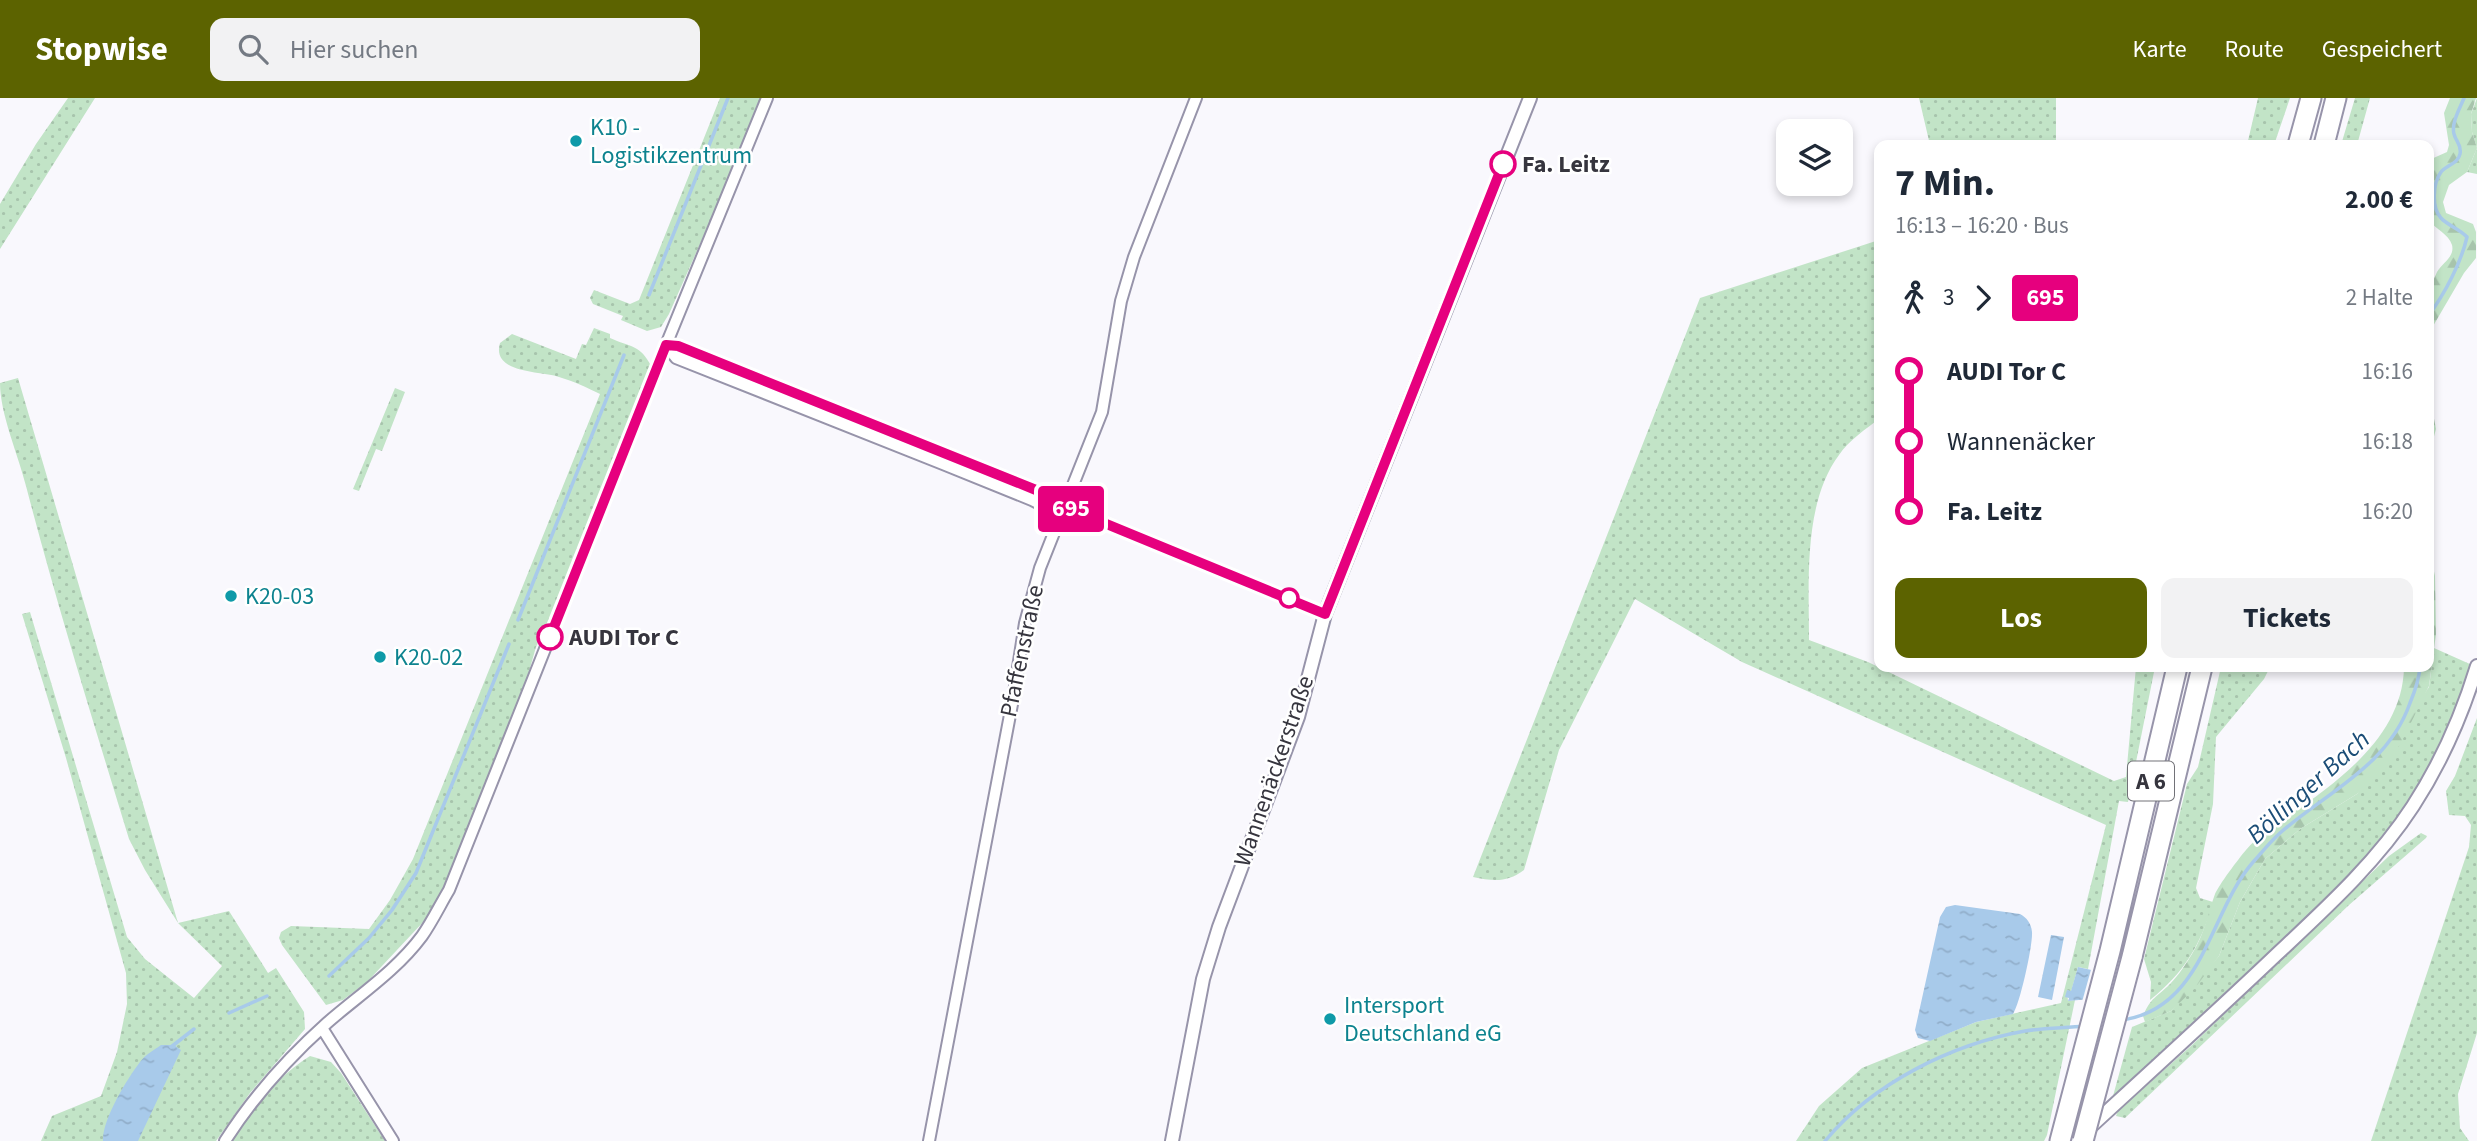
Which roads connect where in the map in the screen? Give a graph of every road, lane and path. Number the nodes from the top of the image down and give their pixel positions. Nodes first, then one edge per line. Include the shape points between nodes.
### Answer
1 (767, 98) edge
2 (1196, 98) edge
3 (1530, 98) edge
4 (2311, 98) edge
5 (2336, 98) edge
6 (2299, 140) edge
7 (2325, 140) edge
8 (666, 345) junction
9 (945, 459) junction
10 (1065, 507) junction
11 (1325, 614) junction
12 (2477, 666) edge
13 (2176, 672) edge
14 (2201, 672) edge
15 (322, 1028) junction
16 (225, 1141) edge
17 (393, 1141) edge
18 (929, 1141) edge
19 (1172, 1141) edge
20 (2060, 1141) edge
21 (2075, 1141) edge
22 (2083, 1141) edge

1 - 8 street
2 - 10 street, Pfaffenstraße via 1134,257 1121,301 1102,412
3 - 11 street, Wannenäckerstraße
4 - 6 highway
5 - 7 highway
8 - 9 street via 676,358
8 - 15 street via 449,890 401,960
9 - 10 street via 1036,490
9 - 10 street via 1032,500
10 - 11 street
10 - 18 street, Pfaffenstraße via 1040,568 1025,623
11 - 19 street, Wannenäckerstraße via 1298,717 1203,979
12 - 21 street via 2437,765 2413,806 2370,862 2315,919
13 - 20 highway, A 6
14 - 22 highway, A 6, bridge
15 - 16 street via 275,1073
15 - 17 street

